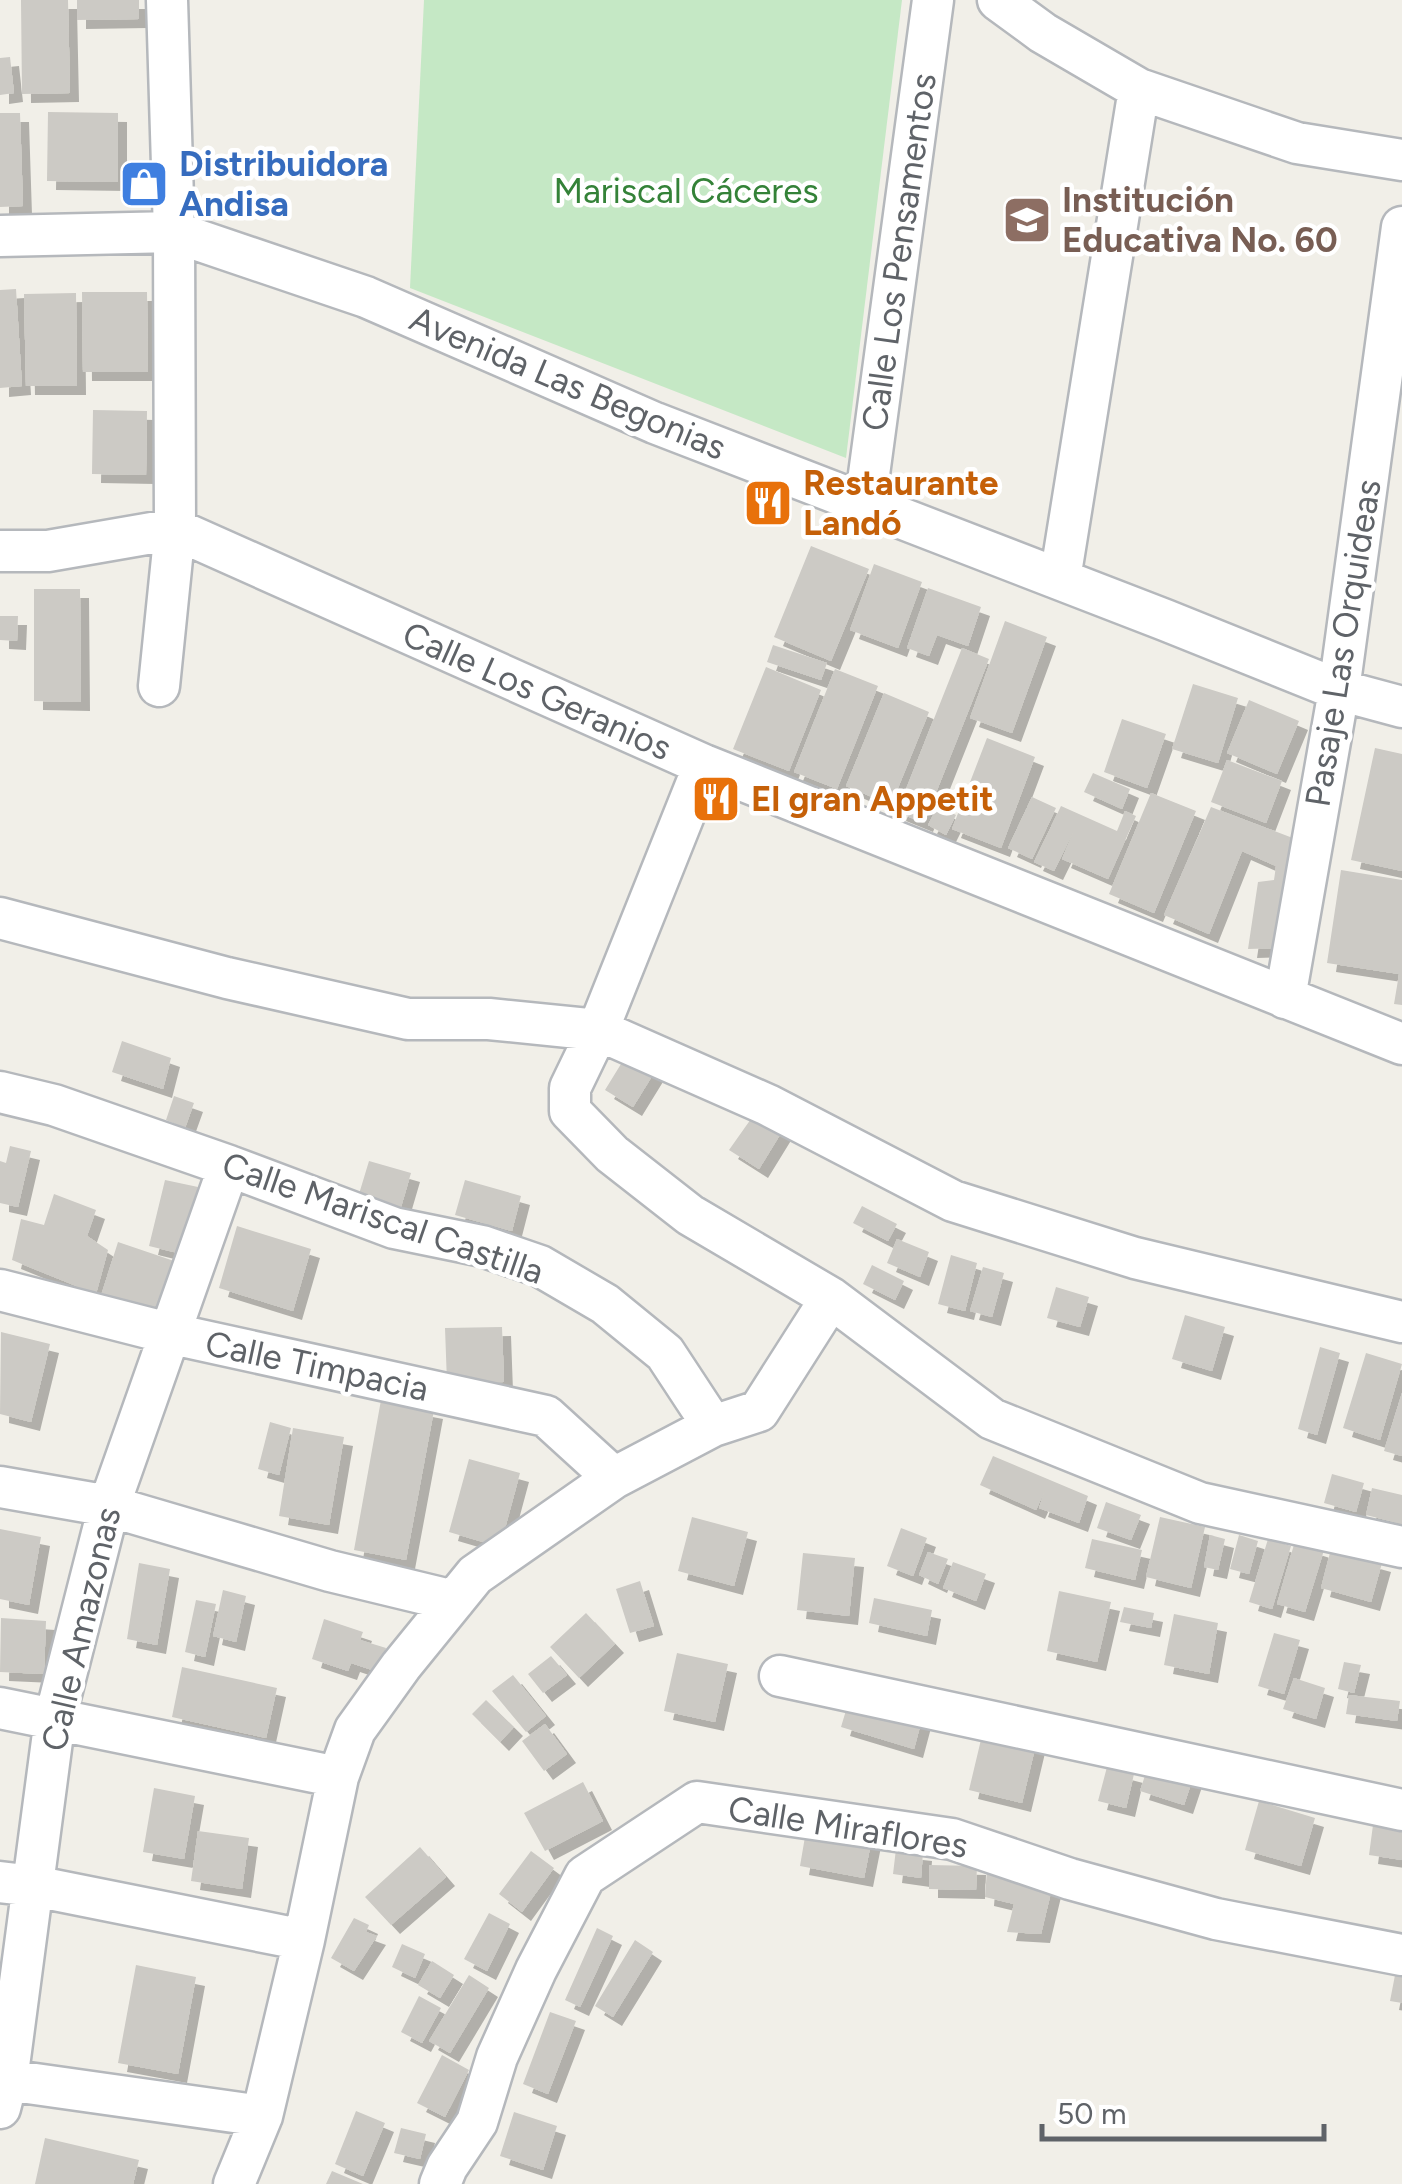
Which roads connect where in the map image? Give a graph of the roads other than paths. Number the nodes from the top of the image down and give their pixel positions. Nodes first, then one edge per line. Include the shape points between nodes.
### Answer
1 (167, 0) edge
2 (933, 0) edge
3 (998, 0) edge
4 (1140, 88) junction
5 (1402, 160) edge
6 (1402, 228) edge
7 (174, 232) junction
8 (0, 236) edge
9 (865, 504) junction
10 (175, 528) junction
11 (0, 551) edge
12 (1060, 579) junction
13 (159, 686) dead end
14 (1338, 690) junction
15 (1402, 707) edge
16 (704, 765) junction
17 (0, 918) edge
18 (1285, 998) junction
19 (598, 1030) junction
20 (1402, 1044) edge
21 (0, 1092) edge
22 (229, 1166) junction
23 (0, 1290) edge
24 (831, 1298) junction
25 (1402, 1322) edge
26 (168, 1333) junction
27 (713, 1426) junction
28 (614, 1478) junction
29 (0, 1487) edge
30 (109, 1506) junction
31 (1402, 1547) edge
32 (454, 1601) junction
33 (780, 1676) dead end
34 (0, 1708) edge
35 (55, 1718) junction
36 (338, 1777) junction
37 (1402, 1810) edge
38 (17, 1884) edge
39 (304, 1940) junction
40 (1402, 1955) edge
41 (2, 2089) edge
42 (262, 2116) junction
43 (234, 2184) edge
44 (440, 2184) edge

1 - 7 street
2 - 9 street, Calle Los Pensamentos
3 - 4 street
4 - 5 street via 1297,143
4 - 12 street
6 - 14 street, Pasaje Las Orquideas
7 - 8 street, Avenida Las Begonias
7 - 9 street, Avenida Las Begonias via 366,297 655,423
7 - 10 street
9 - 12 street, Avenida Las Begonias
10 - 11 street via 48,551
10 - 13 street
10 - 16 street, Calle Los Geranios
12 - 14 street, Avenida Las Begonias
14 - 15 street, Avenida Las Begonias
14 - 18 street, Pasaje Las Orquideas
16 - 18 street, Calle Los Geranios
16 - 19 street
17 - 19 street via 408,1019
18 - 20 street, Calle Los Geranios
19 - 24 street via 570,1088 570,1111 690,1215
19 - 25 street via 768,1105 953,1201 1135,1258
21 - 22 street, Calle Mariscal Castilla
22 - 26 street, Calle Amazonas
22 - 27 street, Calle Mariscal Castilla via 394,1228 540,1266 605,1304 665,1353
23 - 26 street, Calle Timpacia
24 - 27 street via 759,1411
24 - 31 street via 992,1419 1200,1503
26 - 28 street, Calle Timpacia via 546,1416
26 - 30 street, Calle Amazonas
27 - 28 street
28 - 32 street via 475,1574
29 - 30 street
30 - 32 street
30 - 35 street, Calle Amazonas
32 - 36 street via 355,1730
33 - 37 street
34 - 35 street
35 - 36 street
35 - 38 street, Calle Amazonas
36 - 39 street
38 - 39 street
38 - 41 street, Calle Amazonas
39 - 42 street
40 - 44 street, Calle Miraflores via 1216,1919 952,1839 697,1802 585,1876 497,2056 476,2122
41 - 42 street
42 - 43 street

